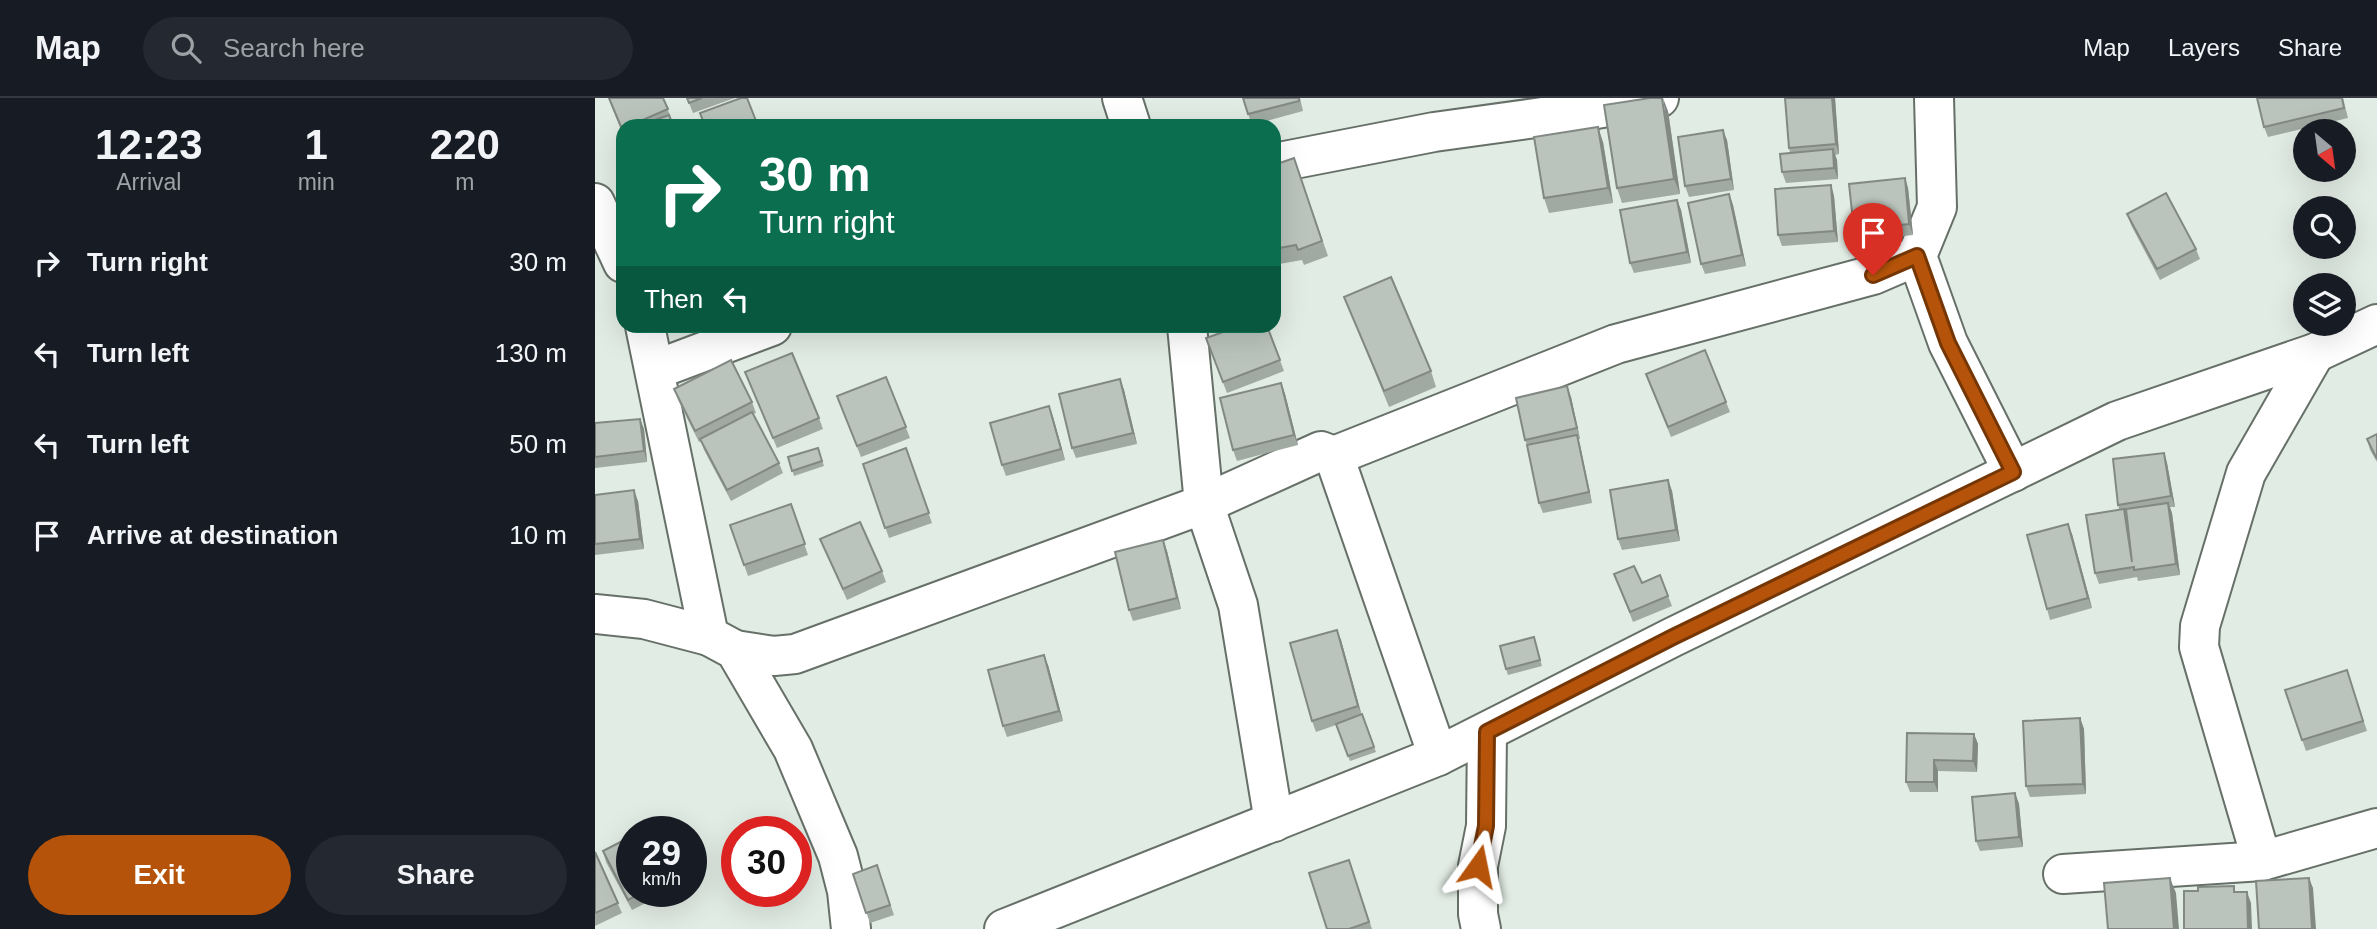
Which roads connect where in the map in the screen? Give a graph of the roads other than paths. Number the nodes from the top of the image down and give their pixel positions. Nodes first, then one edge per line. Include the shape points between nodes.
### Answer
1 (1122, 98) edge
2 (1659, 98) edge
3 (1934, 98) edge
4 (1129, 119) edge
5 (1281, 162) edge
6 (595, 203) edge
7 (616, 248) edge
8 (1917, 256) junction
9 (2377, 324) edge
10 (647, 333) edge
11 (753, 333) edge
12 (1188, 333) edge
13 (2315, 353) junction
14 (655, 370) junction
15 (1334, 456) junction
16 (2013, 472) junction
17 (1204, 504) junction
18 (595, 614) edge
19 (722, 643) junction
20 (1487, 732) junction
21 (1438, 756) junction
22 (1274, 822) junction
23 (2377, 828) edge
24 (2262, 861) junction
25 (2063, 874) dead end
26 (851, 929) edge
27 (1004, 929) edge
28 (1481, 929) edge

1 - 4 street
2 - 5 street via 1434,132
3 - 8 street via 1937,207
6 - 7 street
8 - 15 street via 1873,275 1616,344
8 - 16 street via 1948,343
9 - 13 street
10 - 14 street
11 - 14 street
12 - 17 street
13 - 16 street via 2117,421
13 - 24 street via 2246,473 2200,626 2199,647
14 - 19 street
15 - 17 street via 1321,452
15 - 21 street
16 - 20 street
17 - 19 street via 795,654 773,656
17 - 22 street via 1238,605
18 - 19 street via 645,618
19 - 26 street via 798,761 838,856
20 - 21 street
20 - 28 street via 1486,826 1478,866
21 - 22 street
22 - 27 street
23 - 24 street
24 - 25 street

